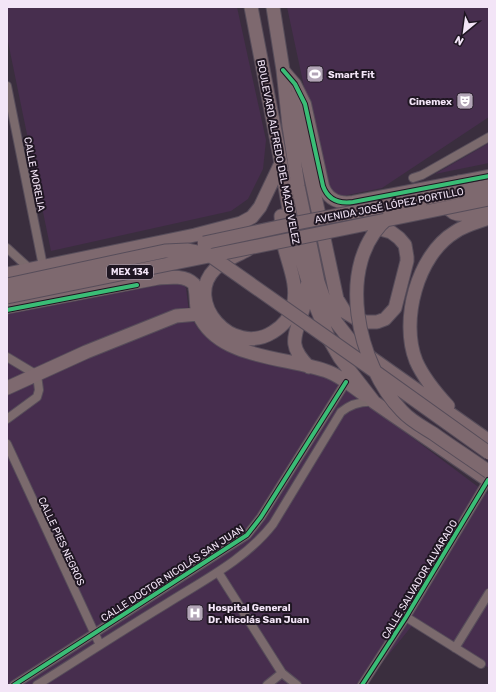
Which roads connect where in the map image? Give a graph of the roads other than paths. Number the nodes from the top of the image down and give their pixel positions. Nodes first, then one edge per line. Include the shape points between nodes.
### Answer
1 (251, 7) edge
2 (272, 7) edge
3 (283, 70) junction
4 (7, 86) edge
5 (285, 90) junction
6 (489, 138) edge
7 (281, 163) junction
8 (489, 176) edge
9 (413, 178) dead end
10 (459, 182) junction
11 (489, 186) edge
12 (285, 191) junction
13 (424, 199) junction
14 (489, 199) edge
15 (489, 209) edge
16 (489, 218) edge
17 (366, 224) junction
18 (148, 244) junction
19 (7, 248) edge
20 (252, 248) junction
21 (165, 252) junction
22 (43, 266) junction
23 (30, 269) junction
24 (7, 274) edge
25 (158, 278) junction
26 (307, 279) junction
27 (7, 285) edge
28 (7, 297) edge
29 (7, 307) edge
30 (198, 314) junction
31 (7, 357) edge
32 (309, 367) junction
33 (37, 375) junction
34 (346, 382) junction
35 (7, 388) edge
36 (374, 402) junction
37 (7, 419) edge
38 (465, 423) junction
39 (489, 441) edge
40 (7, 444) edge
41 (489, 453) edge
42 (489, 478) edge
43 (218, 572) junction
44 (489, 593) edge
45 (406, 617) junction
46 (94, 633) junction
47 (100, 645) junction
48 (455, 648) junction
49 (481, 664) dead end
50 (282, 673) junction
51 (14, 685) edge
52 (37, 685) edge
53 (267, 685) edge
54 (296, 685) edge
55 (362, 685) edge

1 - 7 main road, BOULEVARD ALFREDO DEL MAZO VELEZ
2 - 3 main road, BOULEVARD ALFREDO DEL MAZO VELEZ
3 - 5 main road, BOULEVARD ALFREDO DEL MAZO VELEZ
3 - 10 street via 295,84 305,104 323,186 334,200 343,203 369,200
4 - 22 street, CALLE MORELIA
5 - 17 main road, bridge via 298,117 336,299 352,317 366,322 377,322 386,319 396,304 407,257 399,238 387,230
5 - 38 main road, BOULEVARD ALFREDO DEL MAZO VELEZ via 298,186 315,268 330,312 360,350
6 - 9 street
7 - 12 main road, BOULEVARD ALFREDO DEL MAZO VELEZ
7 - 18 main road via 260,208 247,220 195,235
8 - 10 street
10 - 15 main road via 448,188 445,194 452,212 463,214
11 - 13 main road, AVENIDA JOSÉ LÓPEZ PORTILLO / MEX 134, bridge
12 - 20 main road, bridge via 282,232 294,282 293,308 288,319 279,328 269,335 258,338 239,337 226,332 216,322 206,302 206,288 212,273 220,265
12 - 26 main road, BOULEVARD ALFREDO DEL MAZO VELEZ via 293,232
13 - 21 main road, AVENIDA JOSÉ LÓPEZ PORTILLO / MEX 134, bridge
13 - 42 main road, bridge via 389,217 374,235 362,257 356,290 362,335 383,387 401,410
14 - 17 main road, AVENIDA JOSÉ LÓPEZ PORTILLO / MEX 134, bridge
16 - 38 main road via 454,232 433,253 420,278 410,311 410,340 416,360 438,395
17 - 20 main road, AVENIDA JOSÉ LÓPEZ PORTILLO / MEX 134, bridge
18 - 22 main road
18 - 25 main road via 160,248 166,258 165,270
19 - 23 street
20 - 28 main road, AVENIDA JOSÉ LÓPEZ PORTILLO / MEX 134, bridge
21 - 27 main road, AVENIDA JOSÉ LÓPEZ PORTILLO / MEX 134, bridge
21 - 41 main road, bridge via 194,250 213,256
22 - 23 main road
23 - 24 main road
25 - 29 main road
25 - 30 main road via 180,277 193,282
26 - 32 main road via 306,297 294,340 297,352
26 - 36 main road, BOULEVARD ALFREDO DEL MAZO VELEZ via 318,315 329,339 340,358
30 - 32 main road via 209,332 223,343
30 - 33 main road via 176,316 86,352
31 - 33 street
32 - 34 main road via 331,373
33 - 35 main road
33 - 37 street via 37,397
34 - 36 main road
34 - 46 street, CALLE DOCTOR NICOLÁS SAN JUAN via 261,517 246,535
36 - 42 main road, BOULEVARD ALFREDO DEL MAZO VELEZ
36 - 43 street via 358,403 341,412 265,535
38 - 39 main road, BOULEVARD ALFREDO DEL MAZO VELEZ
40 - 46 street, CALLE PIES NEGROS
42 - 45 street, CALLE SALVADOR ALVARADO
43 - 47 street
43 - 50 street
44 - 48 street
45 - 48 street
45 - 55 street, CALLE SALVADOR ALVARADO
46 - 47 street, CALLE PIES NEGROS
46 - 51 street, CALLE DOCTOR NICOLÁS SAN JUAN
47 - 52 street
48 - 49 street
50 - 53 street
50 - 54 street

